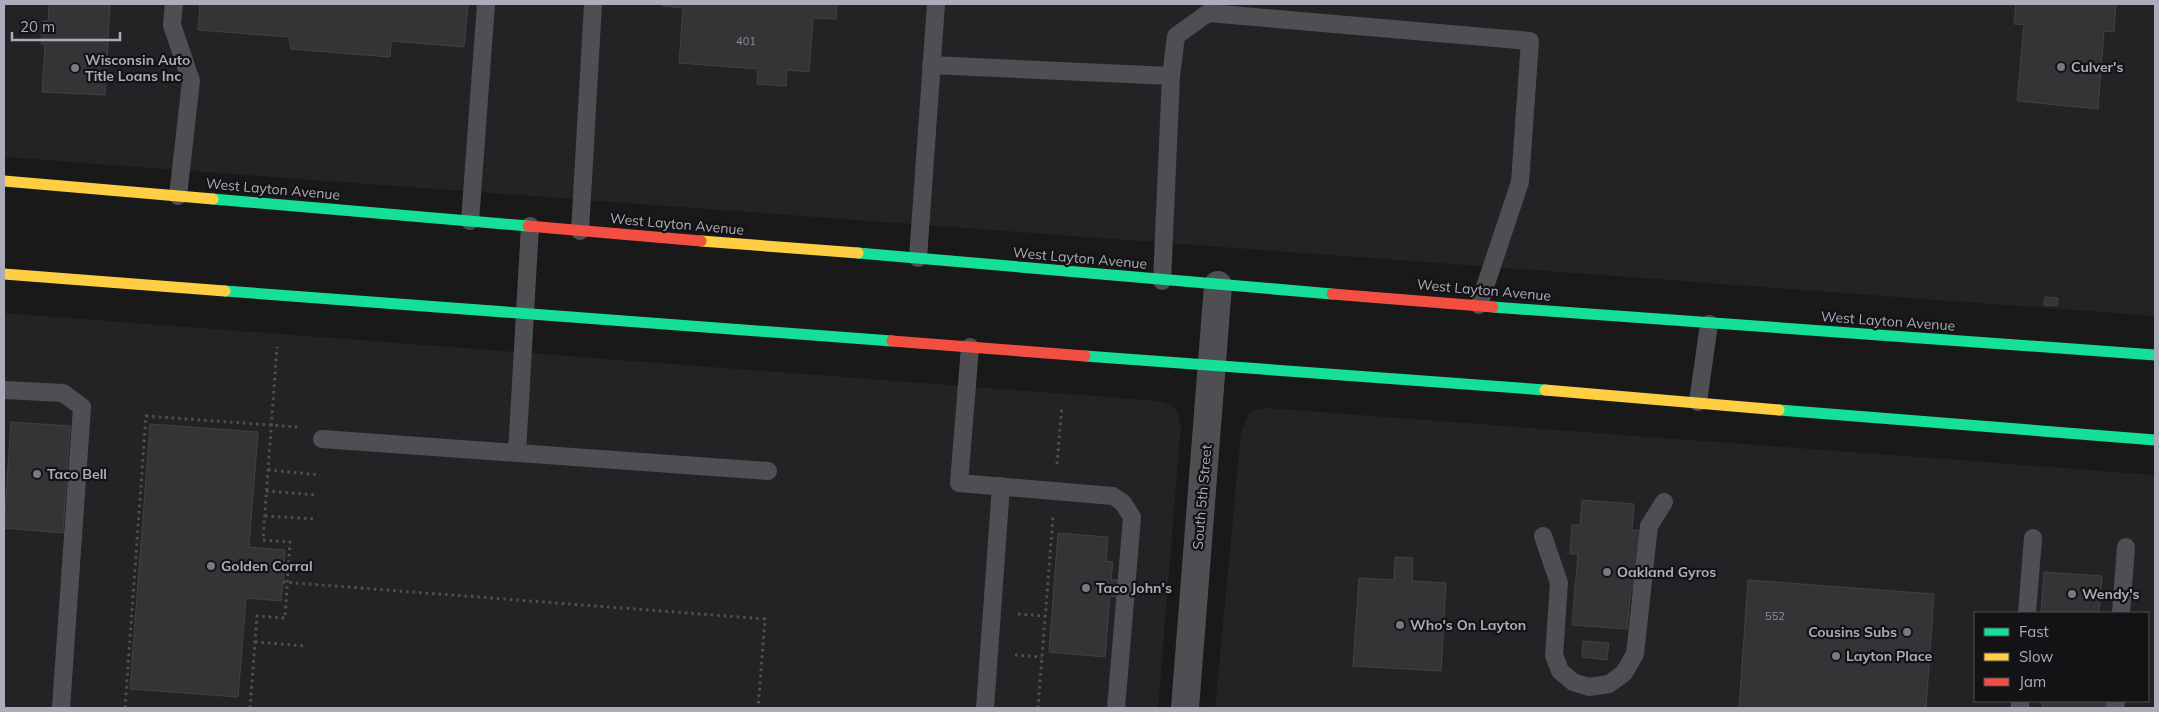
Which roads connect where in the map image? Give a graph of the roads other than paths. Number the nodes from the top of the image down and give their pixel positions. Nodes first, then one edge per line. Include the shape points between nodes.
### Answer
1 (174, 4) edge
2 (486, 4) edge
3 (593, 4) edge
4 (936, 4) edge
5 (931, 65) junction
6 (1171, 76) junction
7 (4, 181) edge
8 (178, 196) junction
9 (470, 221) junction
10 (530, 226) junction
11 (580, 232) junction
12 (918, 258) junction
13 (4, 274) edge
14 (1162, 281) junction
15 (1218, 285) junction
16 (1479, 304) junction
17 (524, 313) junction
18 (1709, 324) junction
19 (970, 347) junction
20 (2155, 355) edge
21 (1212, 366) junction
22 (4, 390) edge
23 (1698, 402) junction
24 (322, 439) road end
25 (2155, 440) edge
26 (517, 453) junction
27 (768, 471) dead end
28 (1001, 486) junction
29 (1664, 502) dead end
30 (1543, 536) dead end
31 (2033, 538) dead end
32 (2126, 546) dead end
33 (2027, 612) edge
34 (2122, 612) edge
35 (61, 708) edge
36 (985, 708) edge
37 (1116, 708) edge
38 (1185, 708) edge

1 - 8 lane via 172,25 191,80
2 - 9 lane
3 - 11 lane
4 - 5 lane
5 - 6 lane
5 - 12 lane
6 - 14 lane
6 - 16 lane via 1176,36 1208,13 1530,41 1520,182
7 - 8 main road, West Layton Avenue
8 - 9 main road, West Layton Avenue
9 - 10 main road, West Layton Avenue
10 - 11 main road, West Layton Avenue
10 - 17 lane
11 - 12 main road, West Layton Avenue
12 - 14 main road, West Layton Avenue
13 - 17 main road
14 - 15 main road, West Layton Avenue
15 - 16 main road, West Layton Avenue
15 - 21 street, South 5th Street
16 - 18 main road, West Layton Avenue
17 - 19 main road
17 - 26 lane
18 - 20 main road, West Layton Avenue
18 - 23 lane
19 - 21 main road
19 - 28 lane via 959,483
21 - 23 main road
21 - 38 street, South 5th Street
22 - 35 lane via 63,393 82,407
23 - 25 main road
24 - 26 lane
26 - 27 lane
28 - 36 lane
28 - 37 lane via 1113,496 1123,503 1132,517
29 - 30 lane via 1649,526 1635,654 1624,674 1609,684 1589,687 1573,682 1560,671 1554,655 1560,583
31 - 33 lane
32 - 34 lane

